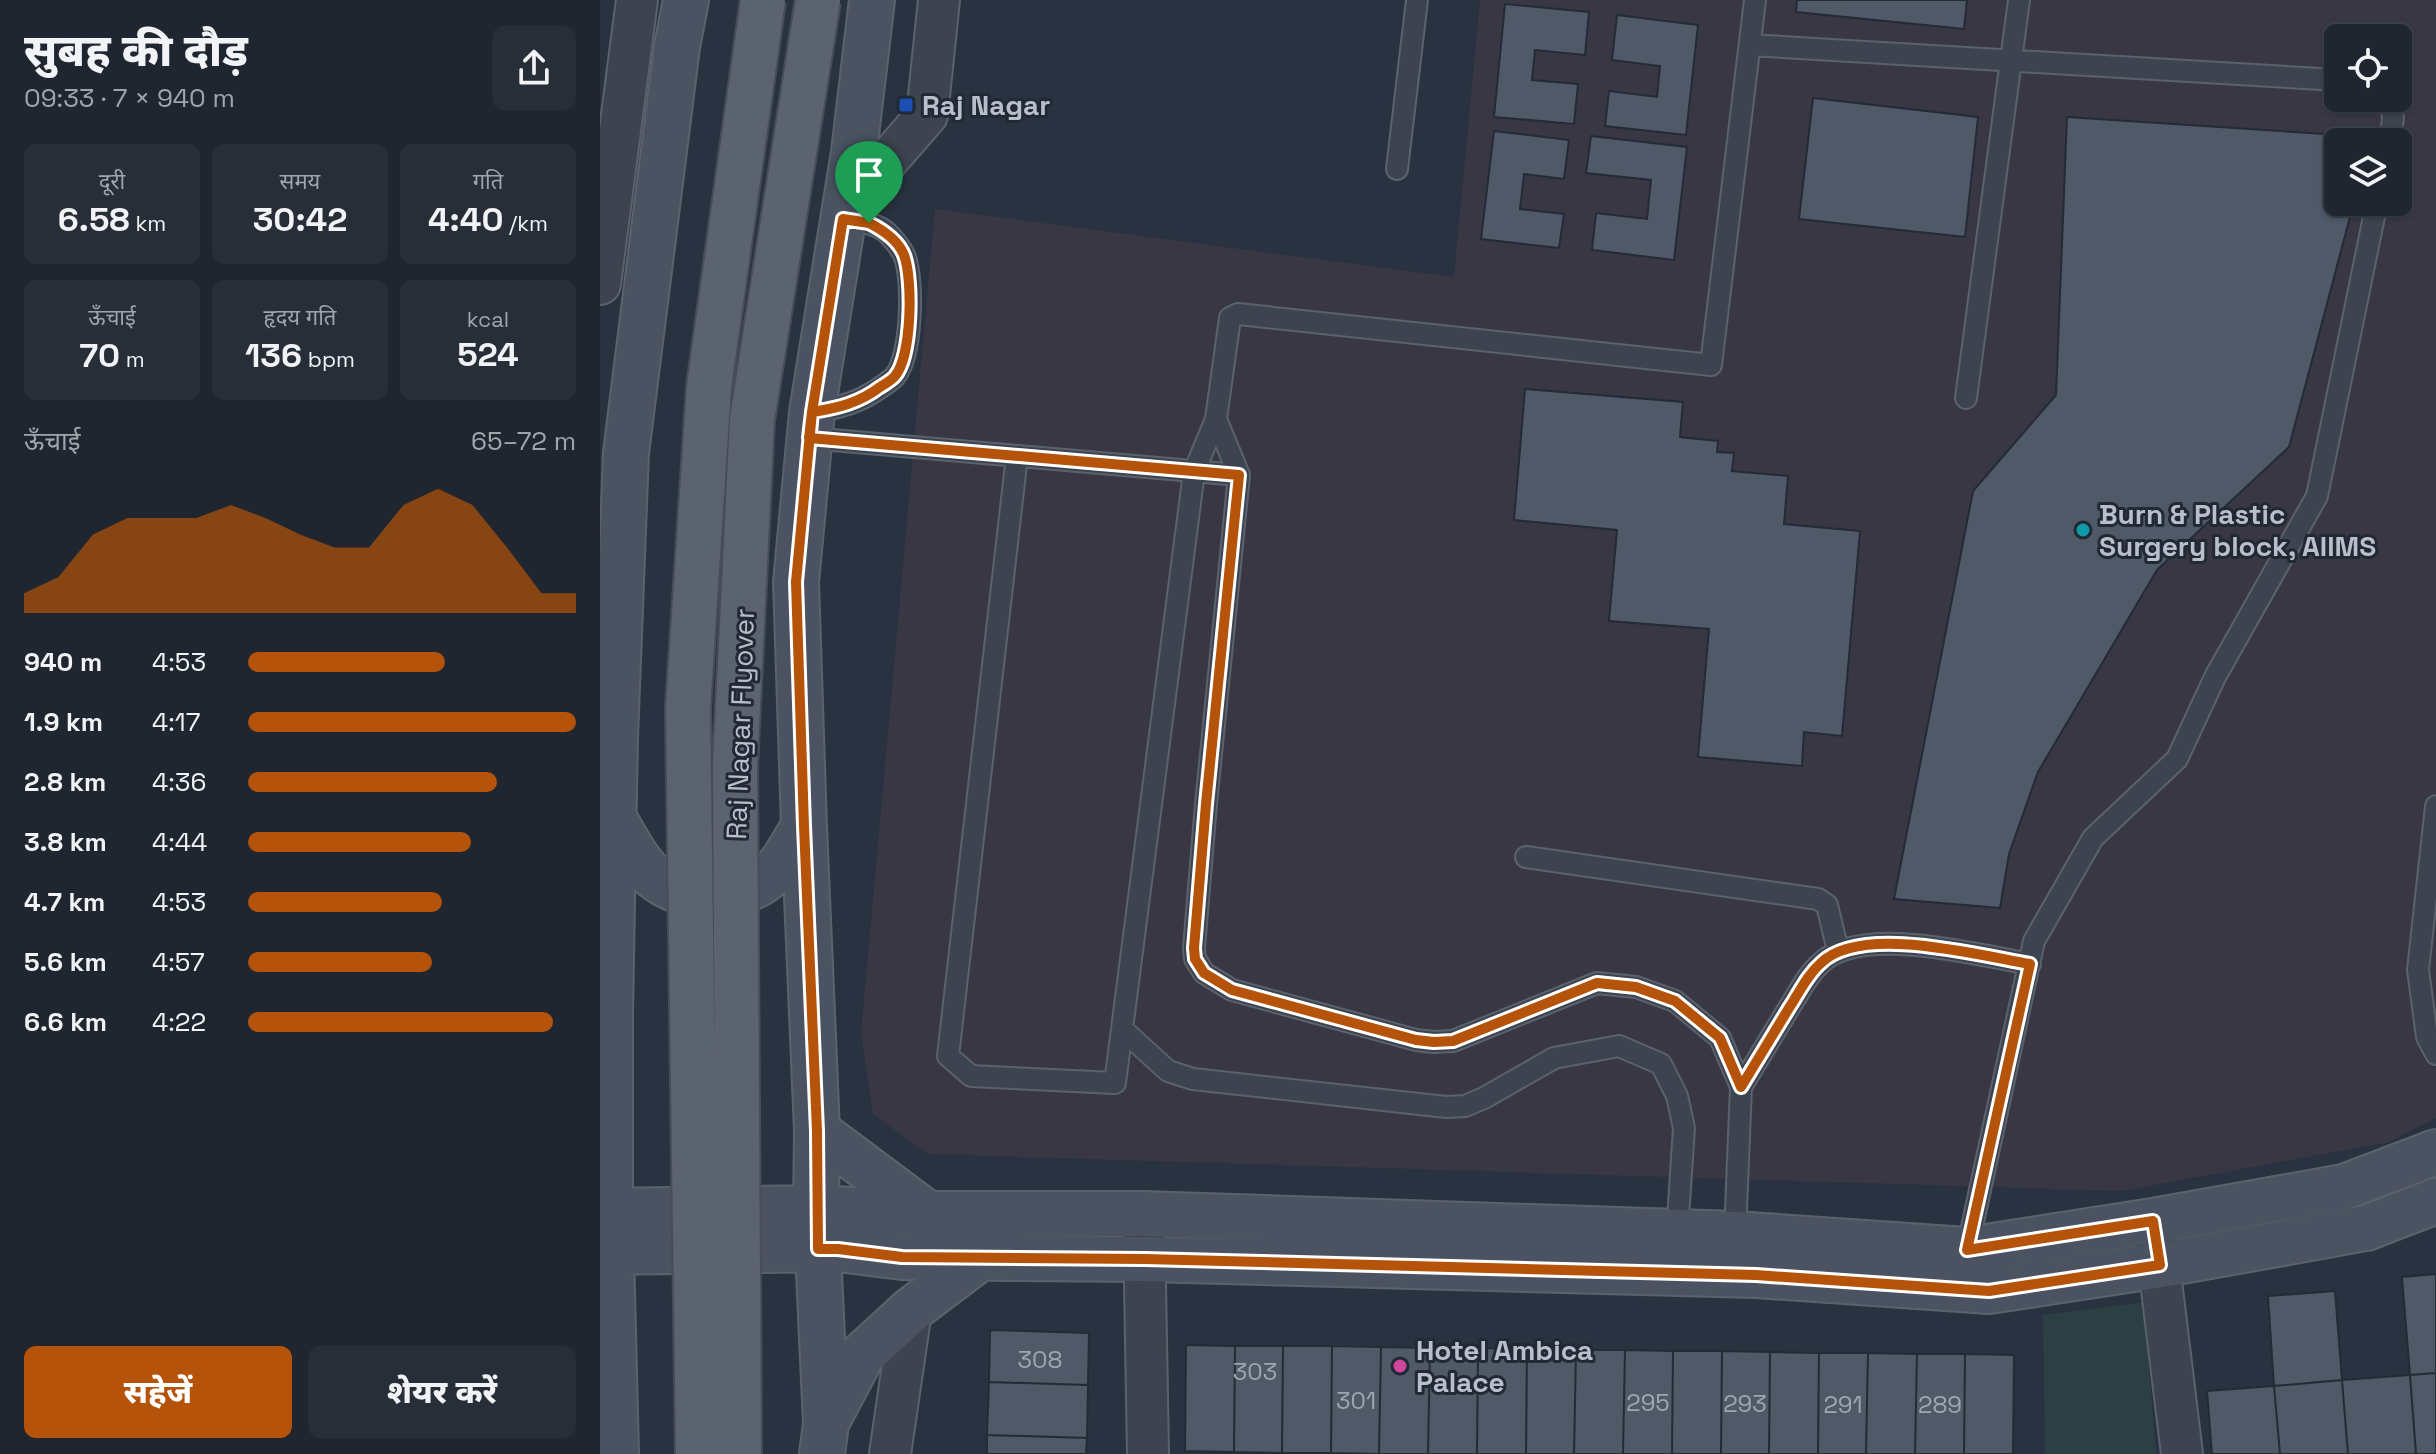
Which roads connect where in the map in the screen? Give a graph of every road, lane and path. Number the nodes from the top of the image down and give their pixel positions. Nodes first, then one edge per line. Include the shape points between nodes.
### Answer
1 (686, 0) edge
2 (763, 0) edge
3 (818, 0) edge
4 (872, 0) edge
5 (939, 0) edge
6 (1417, 0) edge
7 (1755, 0) edge
8 (2019, 0) edge
9 (634, 18) edge
10 (1750, 45) junction
11 (677, 47) junction
12 (2010, 60) junction
13 (2324, 79) edge
14 (1397, 169) dead end
15 (844, 214) junction
16 (2374, 216) edge
17 (600, 284) edge
18 (1966, 398) dead end
19 (1216, 419) junction
20 (811, 425) junction
21 (1017, 456) junction
22 (1194, 472) junction
23 (1239, 475) junction
24 (2436, 806) edge
25 (613, 817) junction
26 (804, 826) junction
27 (1526, 857) dead end
28 (1838, 951) junction
29 (2030, 964) junction
30 (605, 1020) edge
31 (1122, 1029) junction
32 (2436, 1054) edge
33 (1741, 1087) junction
34 (817, 1131) junction
35 (2436, 1152) edge
36 (2436, 1201) edge
37 (928, 1214) junction
38 (1143, 1214) junction
39 (2153, 1221) junction
40 (817, 1229) junction
41 (605, 1232) edge
42 (1677, 1233) junction
43 (1735, 1234) junction
44 (1967, 1250) junction
45 (980, 1258) junction
46 (1145, 1259) junction
47 (2160, 1265) junction
48 (911, 1310) junction
49 (610, 1437) edge
50 (824, 1439) edge
51 (698, 1454) edge
52 (739, 1454) edge
53 (890, 1454) edge
54 (1148, 1454) edge
55 (2182, 1454) edge

1 - 11 street
2 - 51 main road, Raj Nagar Flyover, bridge via 709,387 688,708
3 - 52 main road, Raj Nagar Flyover, bridge via 752,420 735,766
4 - 15 street
5 - 15 street via 927,115
6 - 14 lane
7 - 10 lane
8 - 12 lane
9 - 11 street
9 - 17 street
10 - 12 lane
10 - 19 lane via 1711,365 1238,314 1228,322
11 - 25 street via 626,453
12 - 13 lane
12 - 18 lane
15 - 20 street
15 - 20 lane via 884,231 903,253 909,277 904,357 896,376
16 - 29 lane via 2317,496 2215,677 2177,759 2093,838 2034,941
19 - 22 lane
19 - 23 lane
20 - 21 lane
20 - 26 street via 796,582
21 - 22 lane
21 - 31 lane via 948,1056 971,1076 1115,1083
22 - 23 lane
22 - 31 lane
23 - 33 lane via 1194,948 1204,973 1232,990 1434,1042 1453,1041 1597,983 1636,987 1675,1001 1720,1038
24 - 32 lane via 2418,970 2427,1037
25 - 26 street via 648,871 692,896 721,895 763,881
25 - 30 street
26 - 34 street
27 - 28 lane via 1818,899 1827,905
28 - 29 lane via 1887,943
28 - 33 lane via 1807,978
29 - 44 lane
30 - 41 street
31 - 42 lane via 1168,1071 1193,1079 1446,1107 1484,1098 1554,1058 1619,1046 1661,1064 1677,1096 1684,1128
33 - 43 lane
34 - 37 street
34 - 40 street
35 - 39 street via 2344,1187
36 - 47 street via 2366,1228
37 - 38 street
37 - 40 street
38 - 42 street
38 - 46 street
39 - 44 street
39 - 47 street
40 - 41 street
40 - 45 street via 838,1249
40 - 50 street
41 - 49 street
42 - 43 street
43 - 44 street
45 - 46 street
45 - 48 street
46 - 47 street via 1756,1275 1989,1291
46 - 54 street
47 - 55 street
48 - 50 street via 862,1355
48 - 53 street

